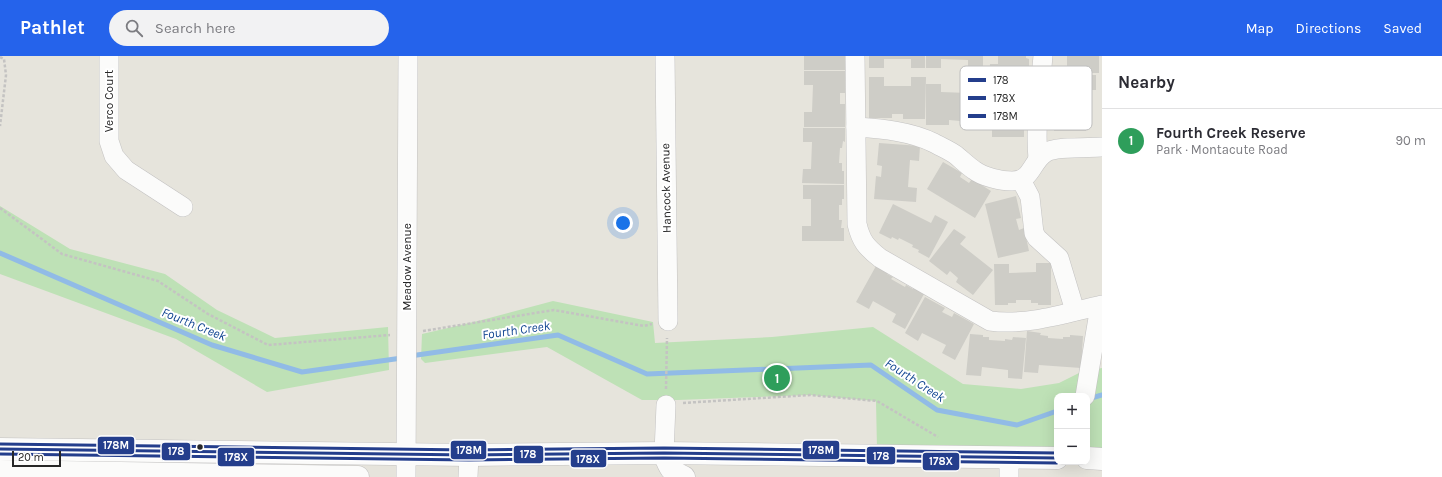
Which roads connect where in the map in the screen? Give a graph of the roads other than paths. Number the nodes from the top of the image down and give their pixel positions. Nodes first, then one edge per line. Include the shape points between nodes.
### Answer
1 (109, 56) edge
2 (408, 56) edge
3 (664, 56) edge
4 (855, 56) edge
5 (1043, 56) edge
6 (1042, 66) edge
7 (856, 127) junction
8 (1037, 130) edge
9 (1102, 147) edge
10 (1038, 159) junction
11 (1021, 180) junction
12 (183, 207) dead end
13 (1101, 305) edge
14 (1075, 311) junction
15 (668, 321) road end
16 (1085, 393) edge
17 (666, 405) road end
18 (0, 449) edge
19 (664, 453) junction
20 (406, 454) junction
21 (469, 455) junction
22 (1090, 458) edge
23 (1054, 459) edge
24 (1102, 459) edge
25 (1009, 467) edge
26 (0, 471) edge
27 (358, 477) edge
28 (406, 477) edge
29 (468, 477) edge
30 (684, 477) edge

1 - 12 street, Verco Court via 109,141 114,156 126,170
2 - 20 street, Meadow Avenue
3 - 15 street, Hancock Avenue
4 - 7 street
5 - 6 street
7 - 11 street via 895,130 932,142 956,155 975,171 1011,181
7 - 14 street via 857,224 860,236 867,247 880,258 990,321 1018,323
8 - 10 street
9 - 10 street via 1053,149
10 - 11 street via 1030,173
11 - 14 street via 1030,197 1034,233 1059,258
13 - 14 street
13 - 16 street
17 - 19 street
18 - 20 main road
19 - 21 main road
19 - 25 main road
19 - 30 main road via 668,466
20 - 21 main road
20 - 28 street, Meadow Avenue
21 - 29 street
22 - 24 main road
23 - 25 main road
26 - 27 main road

